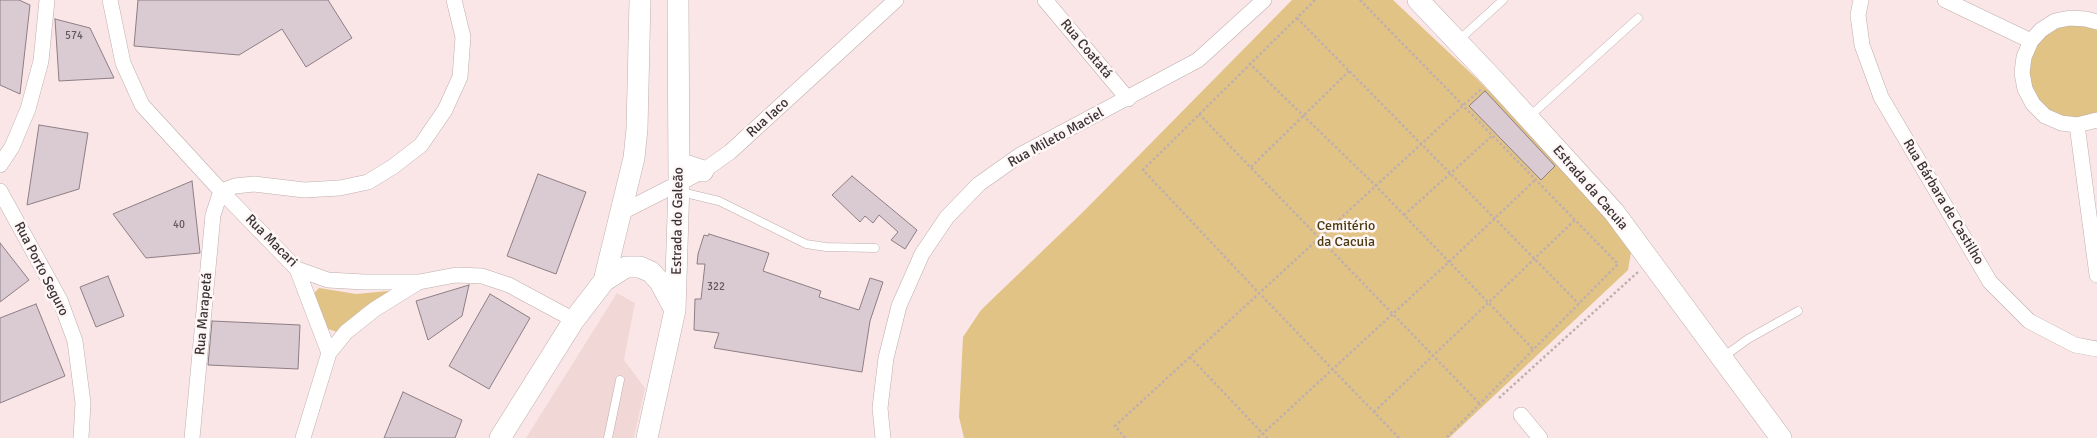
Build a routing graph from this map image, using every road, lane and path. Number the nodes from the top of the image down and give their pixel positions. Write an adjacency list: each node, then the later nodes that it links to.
1 (48, 0): 33 (street)
2 (110, 0): 41 (street, Rua Macari)
3 (454, 0): 41 (street)
4 (640, 0): 42 (main road)
5 (678, 0): 32 (main road, Estrada do Galeão)
6 (896, 0): 35 (street, Rua Iaco)
7 (1045, 0): 23 (street, Rua Coatatá)
8 (1264, 0): 23 (street, Rua Mileto Maciel)
9 (1315, 0): 15 (path)
10 (1360, 0): 24 (path)
11 (1418, 0): 18 (main road, Estrada da Cacuia)
12 (1503, 0): 18 (lane)
13 (1861, 0): 62 (street, Rua Bárbara de Castilho)
14 (1945, 0): 19 (street)
15 (1297, 18): 20 (path); 21 (path)
16 (1638, 18): 27 (lane)
17 (2097, 22): 19 (street)
18 (1458, 41): 22 (main road, Estrada da Cacuia)
19 (2031, 41): 29 (street)
20 (1250, 63): 25 (path); 26 (path)
21 (1349, 71): 26 (path); 31 (path)
22 (1492, 78): 24 (path); 27 (main road, Estrada da Cacuia)
23 (1128, 99): 81 (street, Rua Mileto Maciel)
24 (1463, 105): 30 (path); 31 (path)
25 (1199, 114): 34 (path); 55 (path)
26 (1303, 115): 34 (path); 38 (path)
27 (1528, 118): 50 (main road, Estrada da Cacuia)
28 (2097, 120): 29 (street)
29 (2077, 125): 52 (street)
30 (1492, 136): 36 (path); 37 (path)
31 (1421, 145): 36 (path); 38 (path)
32 (679, 160): 35 (main road); 39 (main road, Estrada do Galeão)
33 (0, 165)
34 (1251, 167): 46 (path)
35 (703, 171): 39 (street, Rua Iaco)
36 (1450, 174): 43 (path); 44 (path)
37 (1535, 179): 44 (path); 45 (path)
38 (1376, 186): 43 (path); 46 (path)
39 (679, 187): 42 (street, Rua Iaco); 47 (lane); 58 (main road, Estrada do Galeão)
40 (0, 191): 75 (street, Rua Porto Seguro)
41 (221, 191): 51 (street, Rua Macari); 76 (street, Rua Marapetá)
42 (622, 212): 53 (main road)
43 (1404, 215): 49 (path)
44 (1494, 218): 48 (path); 49 (path)
45 (1575, 220): 48 (path); 57 (path)
46 (1320, 237): 55 (path); 60 (path)
47 (876, 248)
48 (1534, 259): 56 (path); 57 (path)
49 (1449, 262): 56 (path); 60 (path)
50 (1650, 262): 67 (main road, Estrada da Cacuia); 70 (path)
51 (297, 269): 54 (street, Rua Macari); 64 (street)
52 (2097, 275)
53 (604, 281): 58 (main road); 61 (main road)
54 (418, 282): 61 (street, Rua Macari); 64 (street)
55 (1259, 293): 66 (path); 68 (path)
56 (1488, 303): 63 (path); 65 (path)
57 (1579, 304): 63 (path)
58 (676, 310): 80 (main road, Estrada do Galeão)
59 (1798, 311): 67 (lane)
60 (1392, 313): 65 (path); 68 (path)
61 (574, 320): 78 (main road)
62 (2097, 349)
63 (1534, 350): 71 (path)
64 (328, 353): 77 (street)
65 (1434, 356): 71 (path); 72 (path)
66 (1190, 357): 74 (path); 82 (path)
67 (1721, 358): 88 (main road, Estrada da Cacuia)
68 (1333, 370): 72 (path); 74 (path)
69 (620, 380): 79 (lane)
70 (1499, 398)
71 (1480, 404): 86 (path)
72 (1374, 412): 85 (path)
73 (1521, 415): 87 (street)
74 (1263, 434): 83 (path); 84 (path)
75 (81, 438)
76 (192, 438)
77 (303, 438)
78 (500, 438)
79 (608, 438)
80 (647, 438)
81 (882, 438)
82 (1125, 438)
83 (1258, 438)
84 (1267, 438)
85 (1400, 438)
86 (1446, 438)
87 (1540, 438)
88 (1781, 438)

